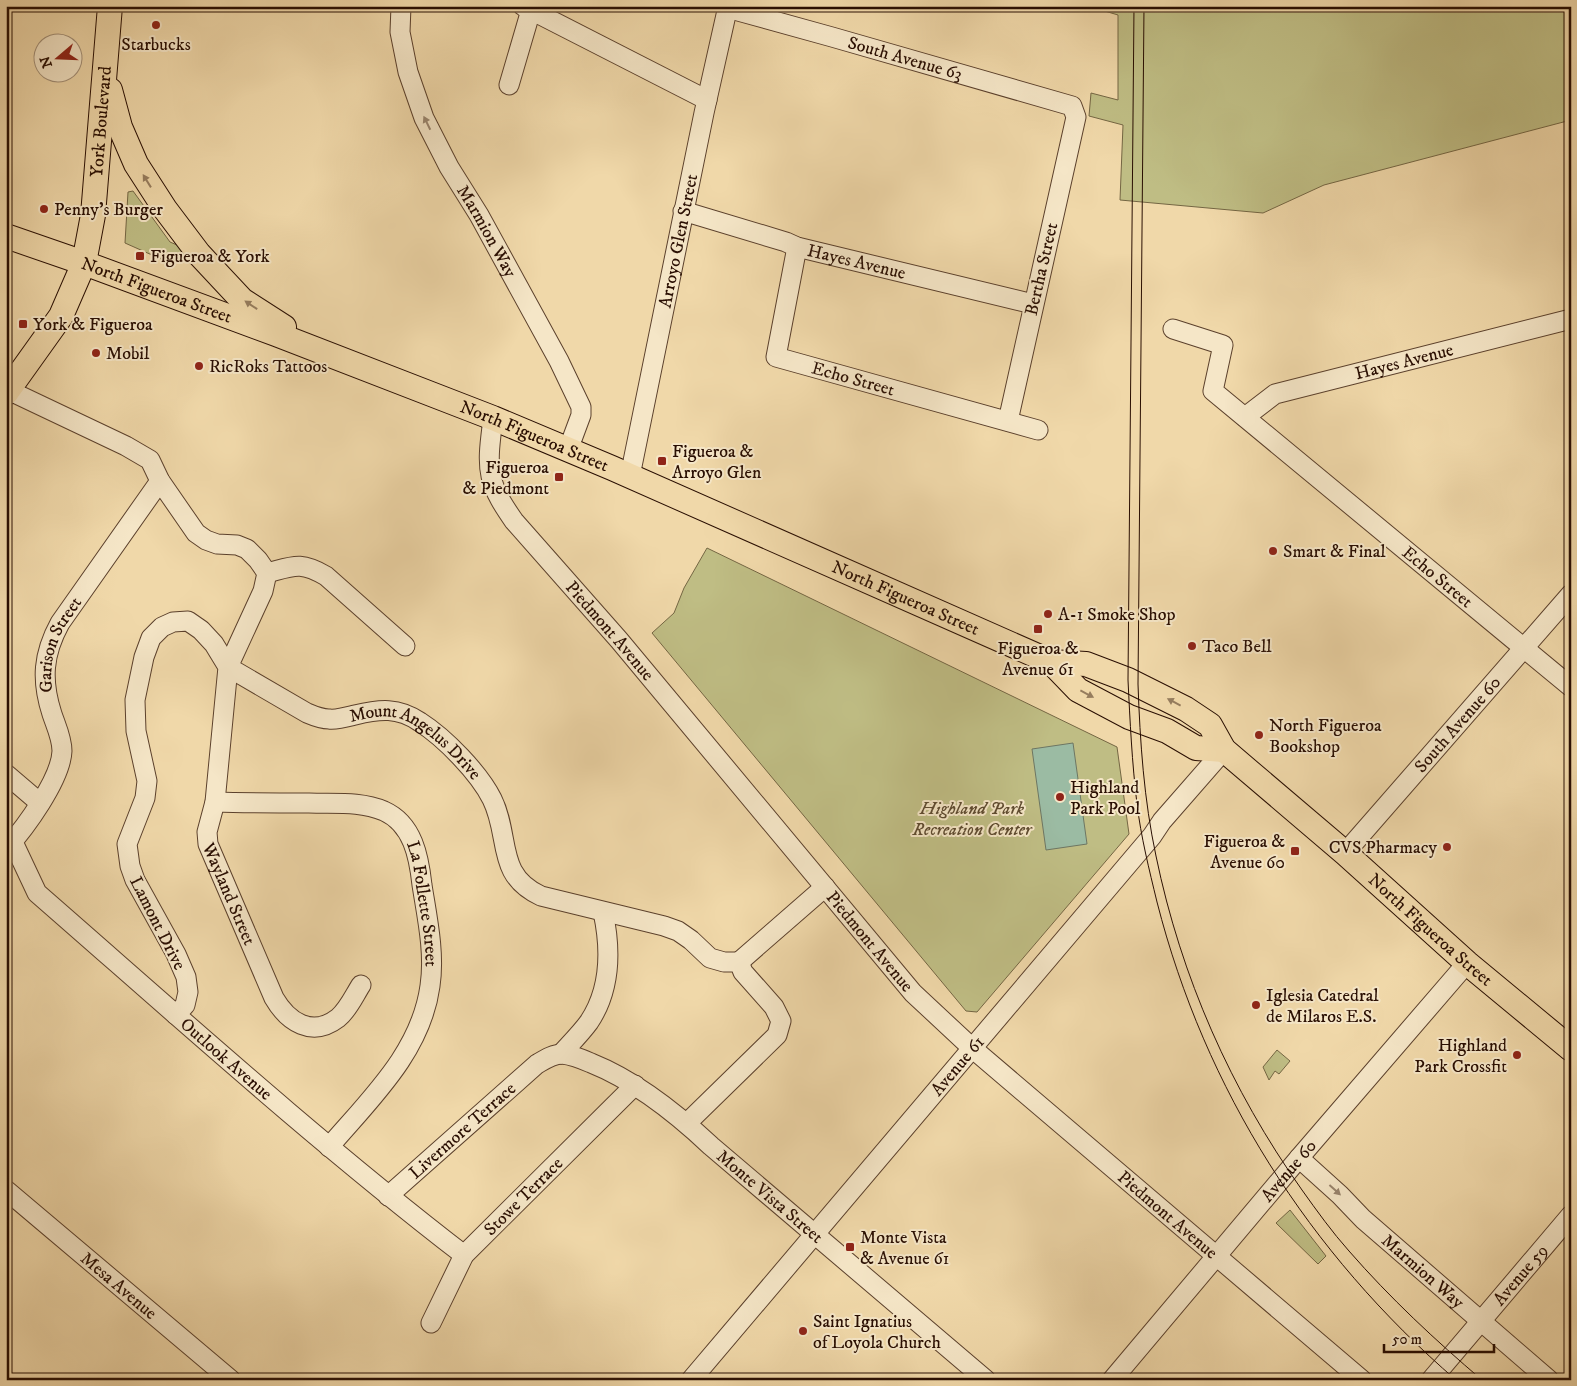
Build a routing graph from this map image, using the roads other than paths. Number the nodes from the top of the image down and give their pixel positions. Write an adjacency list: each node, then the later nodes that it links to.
1 (110, 6): 5 (main road, York Boulevard)
2 (400, 6): 22 (street, Marmion Way, one-way to 2)
3 (727, 7): 7 (street, Arroyo Glen Street); 8 (street, South Avenue 63)
4 (527, 8): 6 (street); 7 (street)
5 (106, 74): 12 (main road, York Boulevard); 16 (main road, one-way to 5)
6 (509, 85)
7 (707, 100): 9 (street, Arroyo Glen Street)
8 (1076, 117): 13 (street, Bertha Street)
9 (683, 212): 11 (street, Hayes Avenue); 23 (street, Arroyo Glen Street)
10 (6, 236): 12 (main road, North Figueroa Street)
11 (797, 247): 13 (street, Hayes Avenue); 20 (street, Echo Street)
12 (84, 263): 16 (main road, North Figueroa Street); 17 (main road, York Boulevard)
13 (1033, 304): 20 (street, Bertha Street)
14 (1571, 319): 18 (street, Hayes Avenue)
15 (1173, 329): 18 (street, Echo Street)
16 (320, 352): 19 (main road, North Figueroa Street)
17 (7, 391): 24 (street)
18 (1245, 417): 28 (street, Echo Street)
19 (493, 418): 22 (main road, North Figueroa Street); 38 (street, Piedmont Avenue)
20 (1008, 421): 21 (street, Echo Street)
21 (1038, 430)
22 (568, 450): 23 (main road, North Figueroa Street)
23 (630, 476): 29 (main road, North Figueroa Street)
24 (160, 481): 25 (street); 35 (street, Garison Street)
25 (267, 573): 27 (street); 30 (street)
26 (1571, 594): 28 (street, South Avenue 60)
27 (406, 646)
28 (1523, 648): 31 (street, Echo Street); 37 (street, South Avenue 60)
29 (1051, 662): 32 (main road, North Figueroa Street, one-way to 32); 32 (main road, North Figueroa Street, one-way to 29)
30 (228, 667): 34 (street, Wayland Street); 39 (street, Mount Angelus Drive); 43 (street, Lamont Drive)
31 (1571, 687)
32 (1224, 750): 37 (main road, North Figueroa Street); 44 (street, Avenue 61)
33 (6, 774): 35 (street)
34 (214, 802): 42 (street, Wayland Street); 49 (street, La Follette Street)
35 (40, 803): 36 (street, Garison Street)
36 (10, 845): 43 (street, Outlook Avenue)
37 (1345, 853): 41 (main road, North Figueroa Street)
38 (825, 887): 40 (street); 44 (street, Piedmont Avenue)
39 (603, 912): 40 (street, Mount Angelus Drive); 46 (street)
40 (739, 962): 48 (street)
41 (1467, 962): 45 (main road, North Figueroa Street); 50 (street, Avenue 60)
42 (361, 986)
43 (176, 1015): 49 (street, Outlook Avenue)
44 (972, 1048): 54 (street, Avenue 61); 56 (street, Piedmont Avenue)
45 (1571, 1049)
46 (560, 1054): 47 (street, Monte Vista Street); 52 (street, Livermore Terrace)
47 (635, 1085): 48 (street, Monte Vista Street); 55 (street, Stowe Terrace)
48 (687, 1123): 54 (street, Monte Vista Street)
49 (329, 1147): 52 (street, Outlook Avenue)
50 (1299, 1158): 56 (street, Avenue 60); 57 (street, Marmion Way, one-way to 57)
51 (6, 1190): 59 (street, Mesa Avenue)
52 (388, 1196): 55 (street, Outlook Avenue)
53 (1571, 1215): 57 (street, Avenue 59)
54 (814, 1233): 60 (street, Avenue 61); 61 (street, Monte Vista Street)
55 (464, 1255): 58 (street, Stowe Terrace)
56 (1217, 1256): 62 (street, Avenue 60); 63 (street, Piedmont Avenue)
57 (1482, 1321): 64 (street, Avenue 59); 65 (street, Marmion Way)
58 (431, 1323)
59 (231, 1380)
60 (691, 1380)
61 (986, 1380)
62 (1112, 1380)
63 (1362, 1380)
64 (1431, 1380)
65 (1549, 1380)

